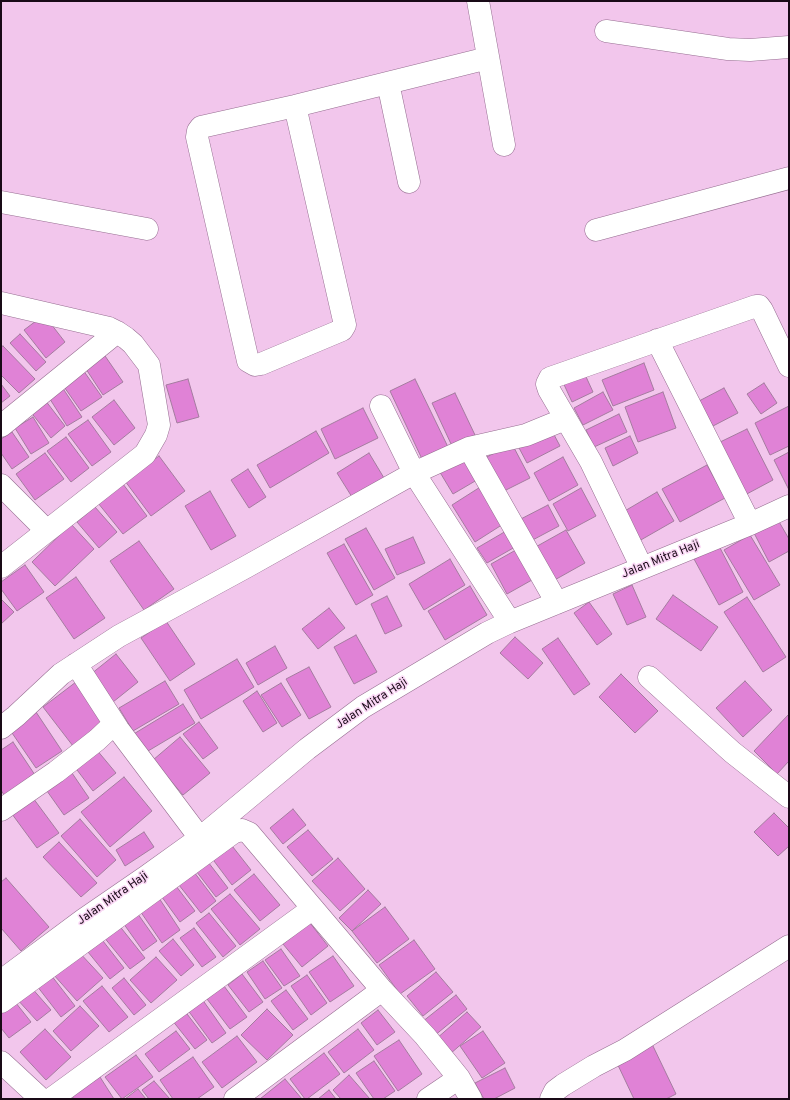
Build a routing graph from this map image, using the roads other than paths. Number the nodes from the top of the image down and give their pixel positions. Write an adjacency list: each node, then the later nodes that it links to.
1 (478, 1): 4 (street)
2 (606, 31): 3 (street)
3 (789, 46)
4 (488, 58): 5 (street); 7 (street)
5 (388, 83): 6 (street); 9 (street)
6 (295, 106): 6 (street)
7 (504, 145)
8 (789, 178): 12 (street)
9 (409, 182)
10 (1, 202): 11 (street)
11 (146, 229)
12 (596, 230)
13 (1, 303): 14 (street)
14 (117, 332): 19 (street); 25 (street)
15 (657, 340): 16 (street); 18 (street); 24 (street)
16 (789, 366)
17 (381, 406): 21 (street)
18 (565, 419): 20 (street); 27 (street)
19 (1, 426)
20 (469, 448): 21 (street); 28 (street)
21 (414, 473): 29 (street); 30 (street)
22 (1, 485): 25 (street)
23 (789, 506): 24 (street, Jalan Mitra Haji)
24 (750, 524): 27 (street, Jalan Mitra Haji)
25 (47, 531): 26 (street)
26 (1, 567)
27 (642, 568): 28 (street, Jalan Mitra Haji)
28 (557, 603): 29 (street, Jalan Mitra Haji)
29 (510, 622): 36 (street, Jalan Mitra Haji)
30 (76, 664): 32 (street); 33 (street)
31 (649, 677): 34 (street)
32 (114, 724): 35 (street); 36 (street)
33 (1, 728)
34 (789, 797)
35 (1, 810)
36 (200, 838): 39 (street, Jalan Mitra Haji)
37 (312, 909): 40 (street); 41 (street); 45 (street)
38 (789, 946): 49 (street)
39 (1, 981)
40 (382, 990): 43 (street); 46 (street)
41 (1, 1002)
42 (1, 1062): 44 (street)
43 (459, 1078): 47 (street); 48 (street)
44 (41, 1099)
45 (51, 1099)
46 (235, 1099)
47 (428, 1099)
48 (471, 1099)
49 (551, 1099)

